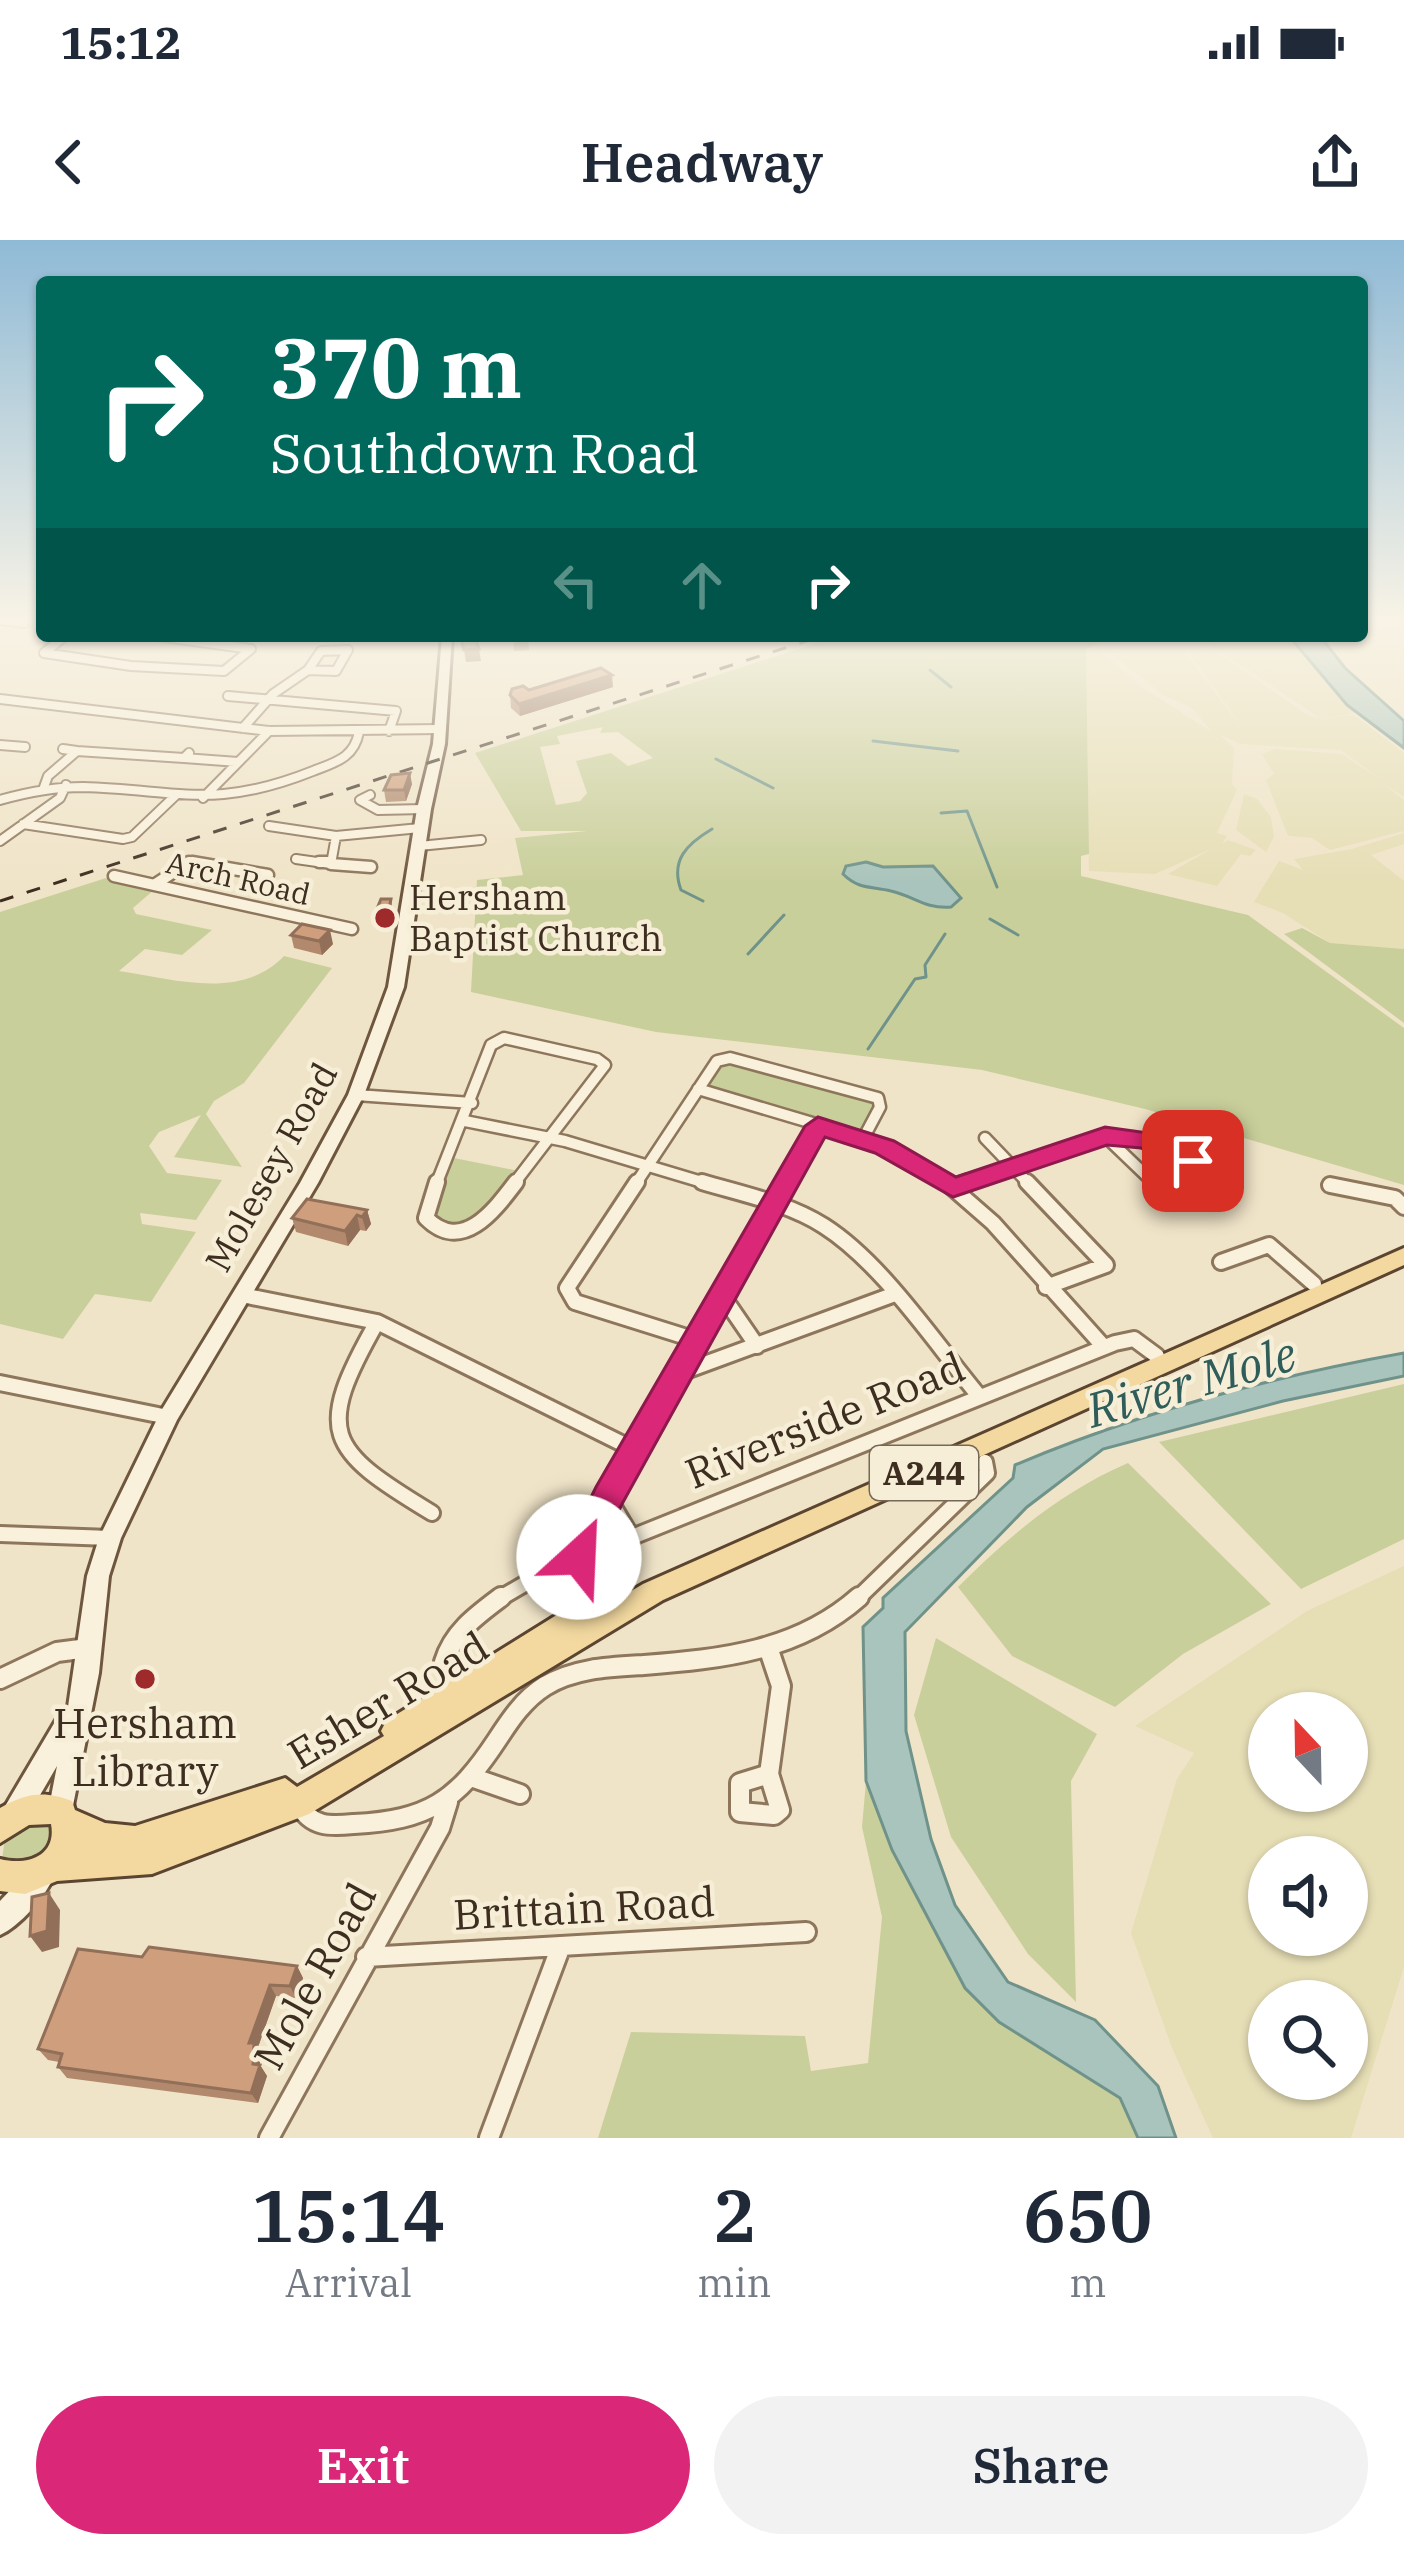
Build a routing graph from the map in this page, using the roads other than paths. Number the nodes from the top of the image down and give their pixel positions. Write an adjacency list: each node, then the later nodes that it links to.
1 (63, 707): 5 (street)
2 (261, 707): 5 (street)
3 (356, 707): 8 (street)
4 (442, 707): 6 (street, Molesey Road)
5 (243, 728): 7 (street)
6 (440, 729): 8 (street); 23 (street, Molesey Road)
7 (269, 731): 9 (street); 14 (street)
8 (389, 731): 9 (street)
9 (359, 732): 18 (street)
10 (25, 746): 11 (street)
11 (2, 749)
12 (63, 749): 13 (street)
13 (77, 751): 14 (street); 17 (street)
14 (238, 762): 21 (street)
15 (66, 784): 17 (street); 19 (street); 24 (street)
16 (240, 786): 18 (street)
17 (44, 787): 22 (street)
18 (255, 789): 21 (street)
19 (176, 795): 21 (street); 24 (street)
20 (370, 795): 23 (street)
21 (203, 798)
22 (0, 800)
23 (424, 808): 27 (street, Molesey Road)
24 (23, 824): 29 (street)
25 (270, 826): 26 (street)
26 (336, 836): 27 (street); 31 (street)
27 (419, 837): 28 (street); 38 (street, Molesey Road)
28 (482, 839)
29 (0, 841)
30 (296, 859): 31 (street)
31 (331, 864): 32 (street)
32 (371, 867)
33 (268, 875): 35 (street)
34 (114, 876): 35 (street, Arch Road)
35 (154, 885): 36 (street, Arch Road)
36 (352, 929)
37 (698, 1089): 41 (street); 45 (street); 46 (street)
38 (356, 1095): 39 (street); 59 (street, Molesey Road)
39 (472, 1103): 40 (street); 44 (street)
40 (465, 1121): 44 (street); 44 (street)
41 (818, 1126): 45 (street); 50 (street)
42 (1105, 1136): 42 (street); 47 (street)
43 (985, 1138): 47 (street)
44 (549, 1139): 46 (street)
45 (862, 1139): 49 (street)
46 (645, 1164): 50 (street); 61 (street)
47 (1012, 1167): 49 (street); 56 (street)
48 (1330, 1185): 51 (street)
49 (953, 1187): 56 (street)
50 (776, 1204): 57 (street); 58 (street)
51 (1404, 1207)
52 (1404, 1244): 55 (main road, Esher Road / A244)
53 (1404, 1256): 86 (main road, Esher Road / A244)
54 (1221, 1262): 55 (street)
55 (1315, 1284): 64 (main road, Esher Road / A244)
56 (1046, 1287): 63 (street)
57 (722, 1294): 61 (street); 62 (street)
58 (895, 1294): 62 (street); 67 (street)
59 (242, 1295): 60 (street); 68 (street, Molesey Road)
60 (377, 1322): 69 (street); 72 (street)
61 (696, 1340): 65 (street)
62 (757, 1346): 65 (street)
63 (1104, 1347): 64 (street); 67 (street, Riverside Road)
64 (1156, 1356): 80 (main road, Esher Road / A244)
65 (680, 1372): 69 (street)
66 (0, 1383): 68 (street)
67 (979, 1396): 74 (street, Riverside Road)
68 (168, 1418): 75 (street, Molesey Road)
69 (635, 1450): 71 (street)
70 (985, 1462): 77 (street)
71 (608, 1497): 74 (street); 76 (street)
72 (432, 1513)
73 (0, 1534): 75 (street)
74 (632, 1537): 76 (street, Riverside Road)
75 (110, 1538): 78 (street, Molesey Road)
76 (579, 1557): 80 (street, Riverside Road)
77 (768, 1647): 82 (street); 83 (street)
78 (90, 1648): 79 (street); 81 (street, Molesey Road)
79 (0, 1679)
80 (459, 1689): 87 (main road, Esher Road / A244)
81 (78, 1706): 87 (street, Molesey Road); 89 (street, Molesey Road)
82 (769, 1774)
83 (471, 1778): 84 (street); 85 (street)
84 (520, 1794)
85 (448, 1802): 88 (street); 90 (street, Mole Road)
86 (298, 1803): 88 (street); 91 (main road, Esher Road / A244)
87 (65, 1817): 89 (main road); 91 (main road)
88 (412, 1818): 90 (street)
89 (5, 1822)
90 (427, 1852): 96 (street, Mole Road)
91 (49, 1870): 92 (main road, Esher Road); 93 (street)
92 (0, 1875)
93 (0, 1921)
94 (806, 1932): 95 (street, Brittain Road)
95 (561, 1946): 96 (street, Brittain Road); 98 (street)
96 (366, 1957): 97 (street, Mole Road)
97 (269, 2138)
98 (489, 2138)

